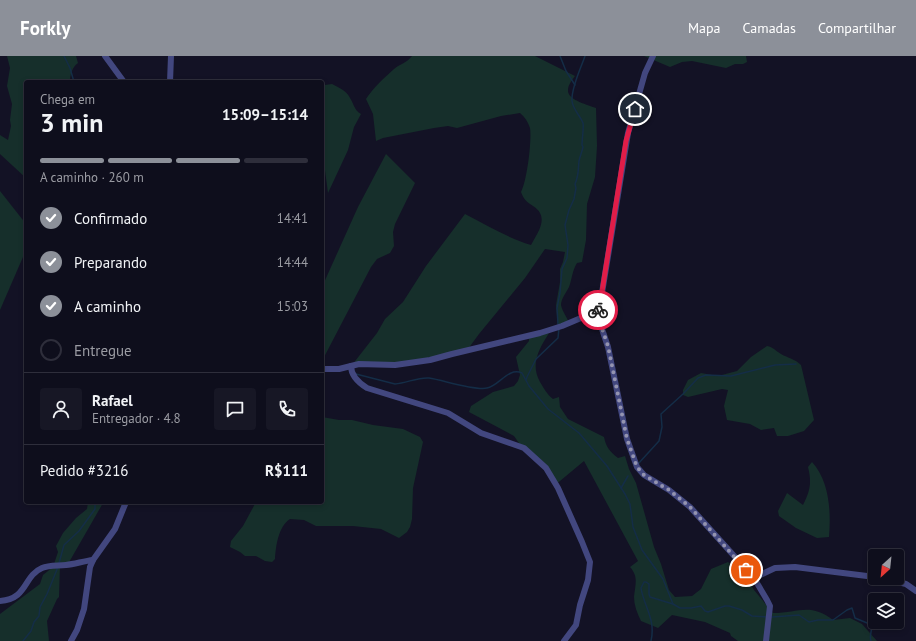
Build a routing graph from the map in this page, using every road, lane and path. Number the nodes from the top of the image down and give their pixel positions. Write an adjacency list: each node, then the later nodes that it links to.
1 (105, 56): 5 (street)
2 (171, 56): 6 (street)
3 (643, 56): 4 (street)
4 (651, 58): 7 (street)
5 (123, 80)
6 (170, 80)
7 (597, 314): 8 (street); 13 (street)
8 (351, 366): 9 (street); 18 (street)
9 (324, 369)
10 (125, 504): 11 (street)
11 (93, 560): 16 (street); 17 (street)
12 (868, 576): 13 (street)
13 (754, 578): 19 (street)
14 (904, 584): 15 (street)
15 (916, 591)
16 (0, 601)
17 (71, 641)
18 (564, 641)
19 (766, 641)

